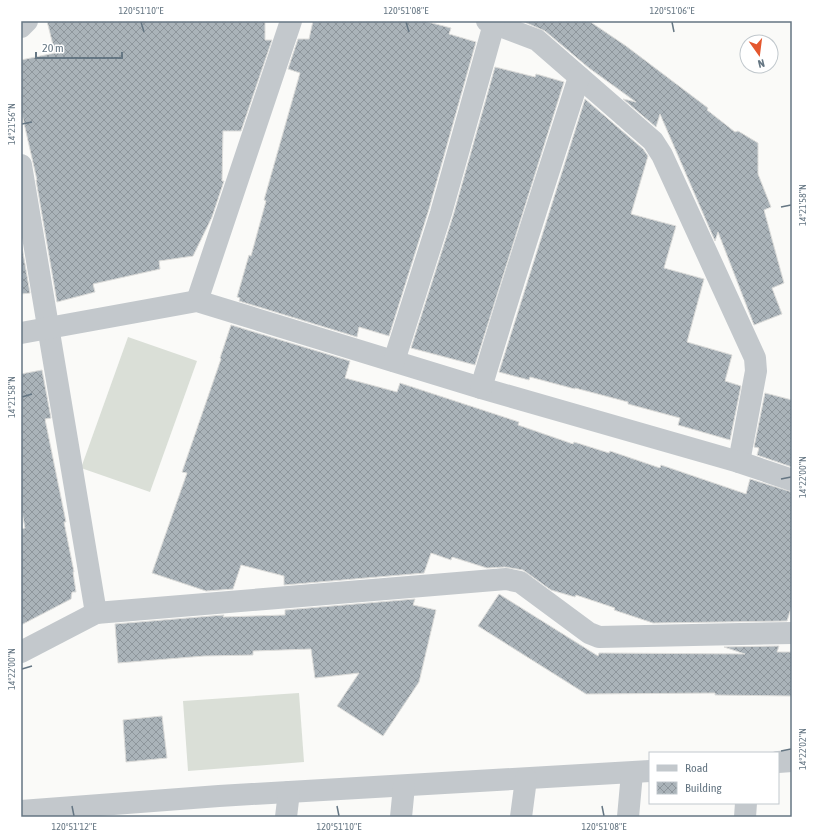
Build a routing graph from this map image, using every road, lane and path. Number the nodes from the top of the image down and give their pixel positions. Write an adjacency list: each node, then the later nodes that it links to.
1 (27, 21): 4 (street)
2 (291, 21): 7 (street)
3 (490, 22): 5 (street); 10 (street)
4 (21, 27)
5 (579, 77): 11 (street); 12 (street)
6 (21, 165): 8 (street)
7 (197, 300): 8 (street); 10 (street)
8 (48, 328): 9 (street); 14 (street)
9 (21, 333)
10 (394, 361): 11 (street)
11 (482, 388): 12 (street)
12 (739, 462): 13 (street)
13 (792, 480)
14 (96, 613): 15 (street); 16 (street)
15 (792, 633)
16 (21, 652)
17 (792, 761): 18 (street)
18 (779, 762)
19 (641, 772): 20 (street); 30 (street)
20 (526, 779): 21 (street); 29 (street)
21 (404, 786): 22 (street); 28 (street)
22 (289, 792): 24 (street); 27 (street)
23 (746, 804): 31 (street)
24 (170, 808): 26 (street)
25 (21, 811): 26 (street)
26 (57, 813)
27 (286, 817)
28 (401, 817)
29 (521, 817)
30 (628, 817)
31 (745, 817)

